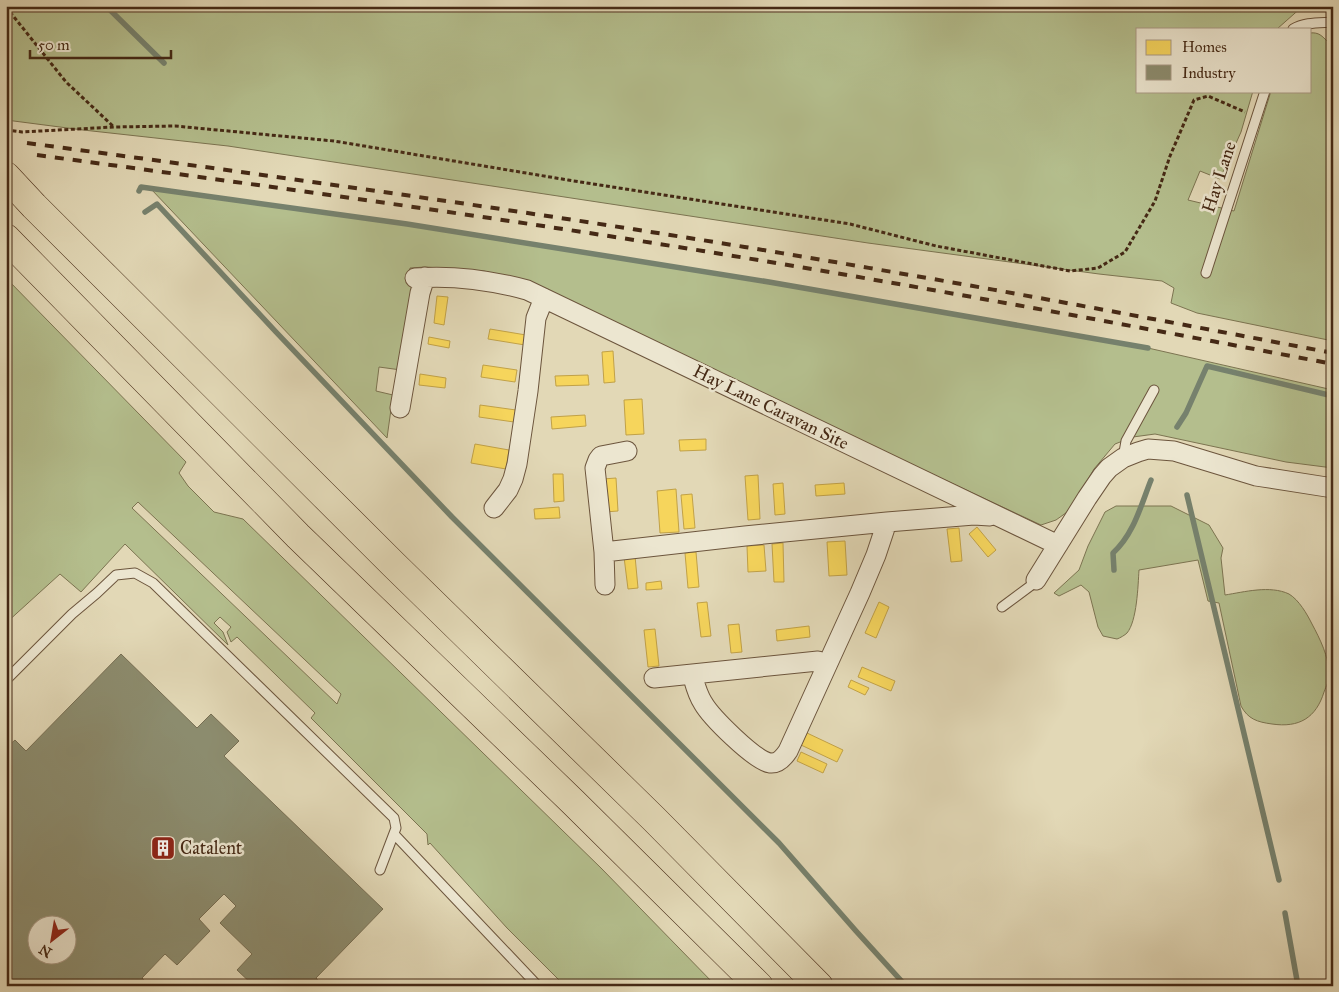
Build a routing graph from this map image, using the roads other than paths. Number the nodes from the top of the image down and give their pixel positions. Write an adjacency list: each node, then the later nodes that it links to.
1 (1333, 22): 2 (lane)
2 (1295, 28)
3 (1265, 92): 6 (lane, Hay Lane)
4 (6, 176): 29 (highway)
5 (6, 238): 28 (highway)
6 (1206, 273)
7 (544, 298): 9 (street, Hay Lane Caravan Site); 13 (street); 14 (street, Hay Lane Caravan Site)
8 (1154, 390): 11 (lane)
9 (400, 408)
10 (627, 451): 17 (street)
11 (1123, 458): 12 (street); 16 (street)
12 (1333, 488)
13 (494, 508)
14 (999, 517): 15 (street, Hay Lane Caravan Site); 16 (street, Hay Lane Caravan Site)
15 (886, 522): 17 (street, Hay Lane Caravan Site); 21 (street)
16 (1058, 545): 18 (street)
17 (604, 552): 19 (street)
18 (1036, 580): 20 (lane)
19 (605, 585)
20 (1002, 607)
21 (827, 664): 22 (street); 22 (street)
22 (692, 674): 23 (street)
23 (654, 678)
24 (6, 680): 25 (lane)
25 (394, 834): 26 (lane); 27 (lane)
26 (380, 870)
27 (538, 986)
28 (760, 986)
29 (819, 986)

